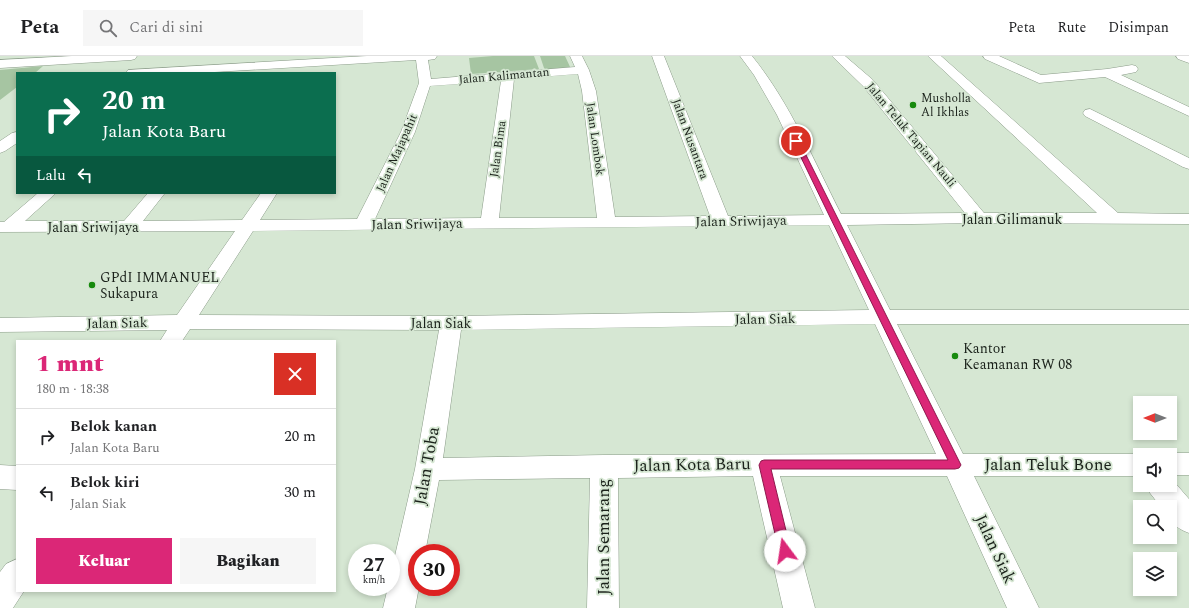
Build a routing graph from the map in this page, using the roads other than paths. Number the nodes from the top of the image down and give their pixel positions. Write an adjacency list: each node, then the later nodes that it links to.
1 (130, 56): 9 (street)
2 (425, 56): 13 (street); 21 (street, Jalan Majapahit)
3 (576, 56): 16 (street, Jalan Lombok)
4 (658, 56): 36 (street, Jalan Nusantara)
5 (838, 56): 32 (street, Jalan Teluk Tapian Nauli)
6 (934, 56): 33 (street)
7 (989, 56): 19 (street)
8 (1182, 56): 11 (street)
9 (100, 57): 12 (street); 17 (street)
10 (748, 57): 35 (street)
11 (1189, 59)
12 (0, 64)
13 (338, 64): 14 (street)
14 (253, 65): 18 (street)
15 (1132, 69): 19 (street)
16 (583, 70): 20 (street, Jalan Kalimantan); 38 (street, Jalan Lombok)
17 (84, 72)
18 (166, 72)
19 (1107, 73): 22 (street)
20 (508, 75): 21 (street, Jalan Kalimantan); 37 (street, Jalan Bima)
21 (425, 83): 39 (street, Jalan Majapahit)
22 (1175, 105): 23 (street); 25 (street)
23 (1189, 112)
24 (1090, 114): 28 (street)
25 (1189, 124)
26 (16, 137): 27 (street)
27 (0, 148)
28 (1189, 164)
29 (47, 194): 41 (street)
30 (156, 194): 42 (street)
31 (268, 194): 40 (street)
32 (979, 218): 33 (street, Jalan Gilimanuk); 35 (street, Jalan Gilimanuk)
33 (1114, 219): 34 (street, Jalan Gilimanuk)
34 (1189, 219)
35 (834, 220): 36 (street, Jalan Sriwijaya); 43 (street)
36 (721, 222): 38 (street, Jalan Sriwijaya)
37 (488, 223): 38 (street, Jalan Sriwijaya); 39 (street, Jalan Sriwijaya)
38 (607, 223)
39 (364, 224): 40 (street, Jalan Sriwijaya)
40 (248, 226): 42 (street, Jalan Sriwijaya); 45 (street)
41 (4, 227): 42 (street, Jalan Sriwijaya)
42 (128, 227)
43 (882, 317): 44 (street, Jalan Siak); 46 (street, Jalan Siak); 52 (street, Jalan Siak)
44 (1189, 317)
45 (182, 322): 46 (street, Jalan Siak); 47 (street, Jalan Siak); 48 (street)
46 (451, 323): 55 (street, Jalan Toba)
47 (0, 325)
48 (172, 340)
49 (1177, 464): 50 (street)
50 (1189, 464)
51 (764, 465): 52 (street, Jalan Kota Baru); 54 (street, Jalan Kota Baru); 64 (street)
52 (955, 465): 53 (street, Jalan Teluk Bone); 65 (street, Jalan Siak)
53 (1133, 465)
54 (604, 466): 55 (street, Jalan Kota Baru); 63 (street, Jalan Semarang)
55 (428, 469): 62 (street, Jalan Toba)
56 (0, 478): 57 (street)
57 (16, 478)
58 (1166, 492): 59 (street)
59 (1189, 520)
60 (16, 575): 61 (street)
61 (0, 599)
62 (399, 608)
63 (603, 608)
64 (799, 608)
65 (1023, 608)

